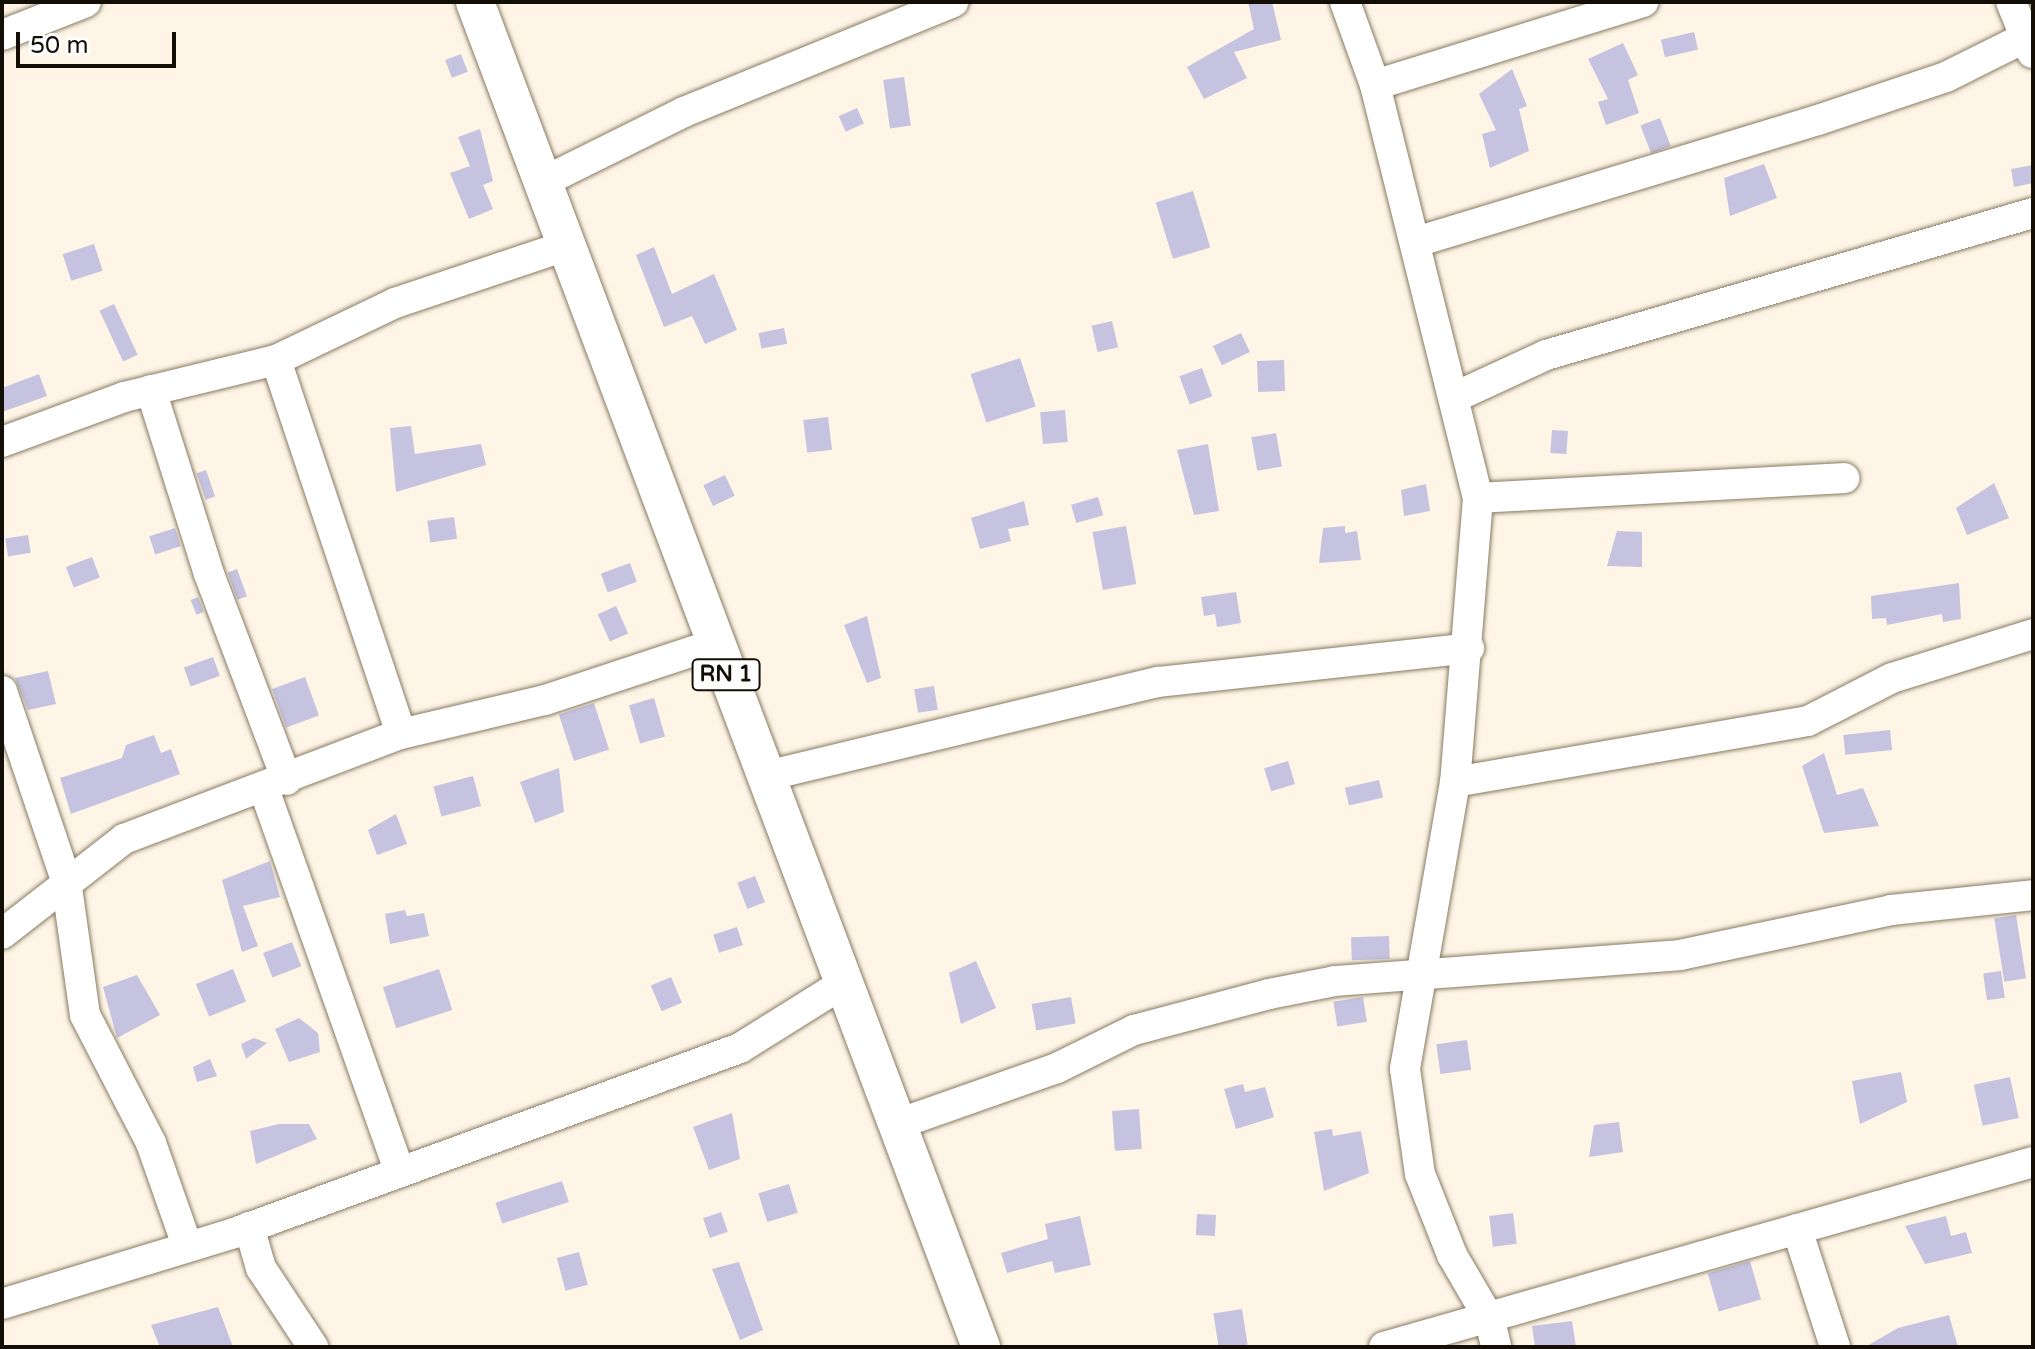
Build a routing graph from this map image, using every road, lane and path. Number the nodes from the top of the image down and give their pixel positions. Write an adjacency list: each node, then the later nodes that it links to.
1 (86, 2): 7 (street)
2 (475, 2): 10 (main road, RN 1)
3 (953, 2): 10 (street)
4 (1345, 2): 9 (street)
5 (1643, 2): 9 (street)
6 (2011, 2): 8 (street)
7 (2, 35)
8 (2028, 46): 12 (street)
9 (1375, 85): 12 (street)
10 (543, 182): 13 (main road, RN 1)
11 (2033, 213): 16 (street)
12 (1416, 242): 16 (street)
13 (568, 245): 14 (street); 21 (main road, RN 1)
14 (276, 360): 15 (street); 24 (street)
15 (151, 390): 17 (street); 27 (street)
16 (1455, 397): 19 (street)
17 (2, 442)
18 (1844, 478): 19 (street)
19 (1478, 498): 22 (street)
20 (2033, 634): 26 (street)
21 (714, 644): 24 (street); 25 (main road, RN 1)
22 (1469, 648): 25 (street); 26 (street)
23 (2, 691): 28 (street)
24 (401, 734): 27 (street)
25 (766, 776): 32 (main road, RN 1)
26 (1455, 782): 31 (street)
27 (275, 785): 28 (street); 35 (street)
28 (66, 880): 30 (street); 38 (street)
29 (2033, 895): 31 (street)
30 (2, 934)
31 (1418, 980): 33 (street); 40 (street)
32 (844, 983): 33 (main road, RN 1); 35 (street)
33 (898, 1124): 42 (main road, RN 1)
34 (2033, 1162): 37 (street)
35 (400, 1172): 36 (street)
36 (249, 1227): 38 (street); 41 (street)
37 (1797, 1229): 40 (street); 44 (street)
38 (187, 1245): 39 (street)
39 (2, 1304)
40 (1493, 1333): 43 (street)
41 (313, 1347)
42 (981, 1347)
43 (1384, 1347)
44 (1835, 1347)

